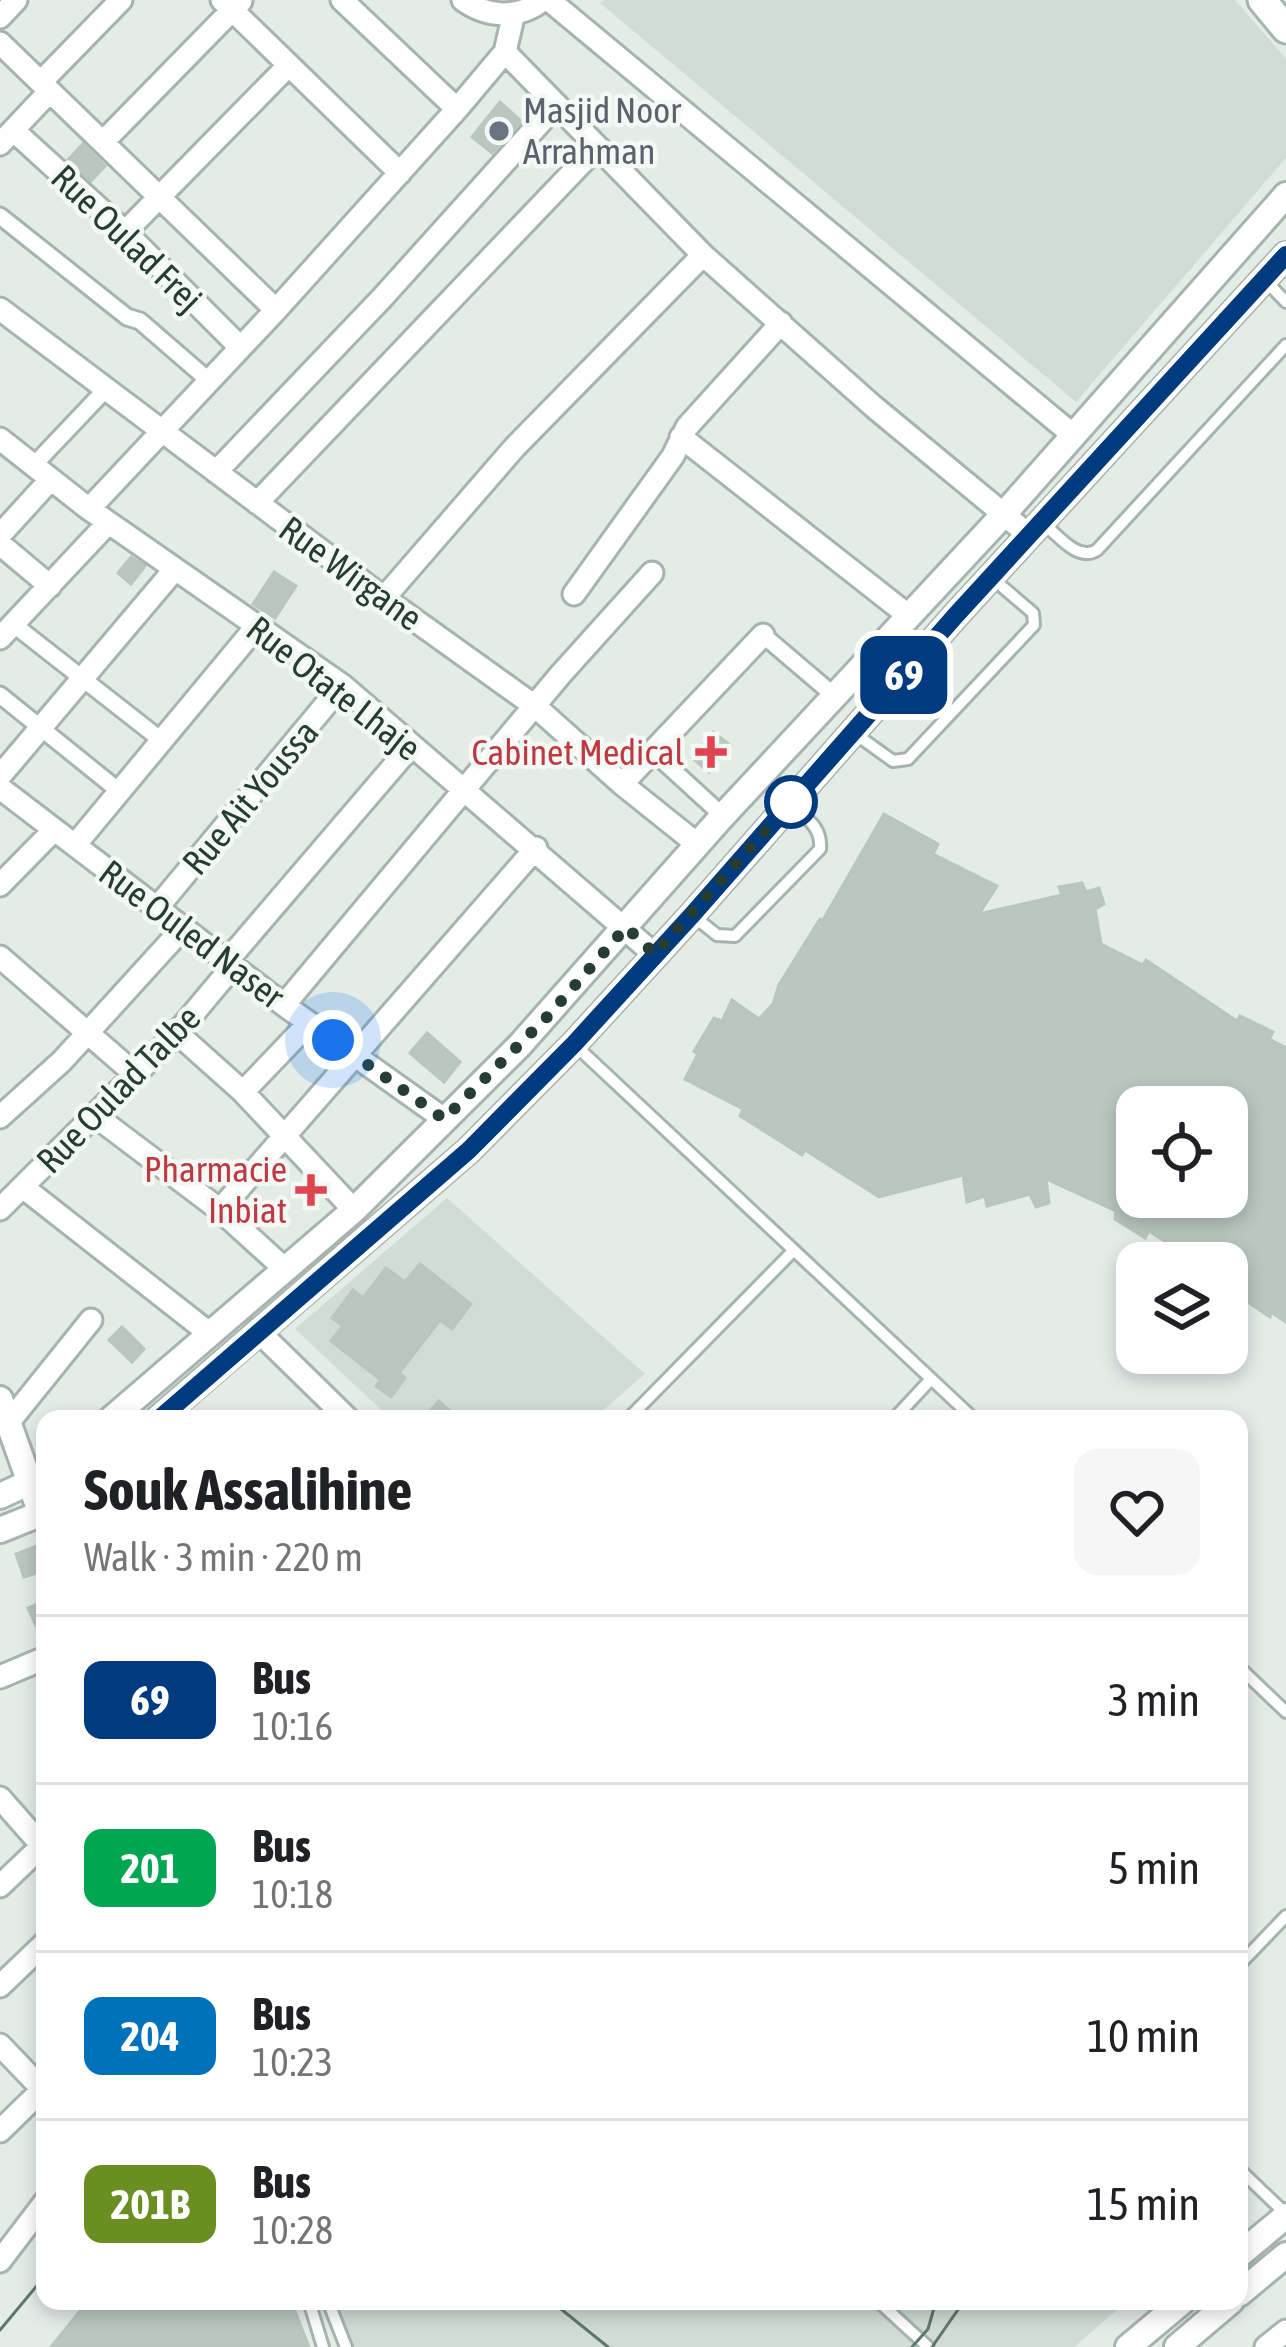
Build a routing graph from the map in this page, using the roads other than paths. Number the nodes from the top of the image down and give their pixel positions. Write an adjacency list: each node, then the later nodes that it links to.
1 (16, 0): 9 (street)
2 (121, 0): 14 (street)
3 (342, 0): 16 (street)
4 (463, 0): 8 (street)
5 (546, 0): 8 (street); 37 (street)
6 (1262, 0): 10 (main road)
7 (232, 3): 13 (street); 18 (street)
8 (514, 14): 12 (street)
9 (0, 16)
10 (1286, 29)
11 (0, 43): 14 (street)
12 (505, 52): 15 (street); 16 (street)
13 (289, 65): 20 (street); 21 (street)
14 (45, 87): 17 (street); 18 (street)
15 (556, 105): 19 (street); 40 (street)
16 (457, 109): 20 (street)
17 (7, 137): 24 (street, Rue Oulad Frej)
18 (103, 142): 21 (street)
19 (595, 148): 25 (street); 42 (street)
20 (400, 173): 30 (street)
21 (158, 195): 24 (street); 30 (street)
22 (1286, 195): 37 (street)
23 (0, 216): 34 (street)
24 (125, 232): 33 (street, Rue Oulad Frej)
25 (703, 255): 31 (street); 54 (street)
26 (1286, 255): 27 (street)
27 (1264, 280): 28 (lane); 46 (street)
28 (1286, 302)
29 (0, 309): 35 (street, Rue Wirgane)
30 (276, 310): 33 (street)
31 (782, 323): 38 (street); 44 (street)
32 (1286, 345): 46 (lane)
33 (240, 347): 34 (street)
34 (207, 379): 36 (street)
35 (106, 389): 36 (street, Rue Wirgane); 41 (street)
36 (162, 428): 40 (street, Rue Wirgane); 43 (street)
37 (1073, 435): 44 (street)
38 (681, 437): 53 (street); 55 (street)
39 (0, 439): 41 (street, Rue Otate Lhaje)
40 (216, 472): 42 (street, Rue Wirgane)
41 (42, 473): 43 (street, Rue Otate Lhaje); 47 (street)
42 (257, 503): 54 (street, Rue Wirgane)
43 (88, 509): 45 (street, Rue Otate Lhaje)
44 (1004, 514): 46 (street); 55 (street)
45 (109, 523): 49 (street, Rue Otate Lhaje); 52 (street)
46 (1036, 529): 51 (street)
47 (0, 535)
48 (0, 544): 52 (street)
49 (175, 569): 56 (street, Rue Otate Lhaje); 59 (street)
50 (652, 573): 63 (street)
51 (991, 578): 65 (street); 65 (lane)
52 (50, 586): 57 (street)
53 (574, 594)
54 (384, 598): 63 (street, Rue Wirgane)
55 (909, 616): 62 (street)
56 (256, 627): 60 (street, Rue Otate Lhaje); 66 (street)
57 (6, 631): 59 (street)
58 (763, 635): 62 (street); 68 (street)
59 (81, 677): 64 (street); 66 (street)
60 (342, 686): 67 (street, Rue Otate Lhaje); 82 (street, Rue Ait Youssa)
61 (0, 695): 64 (street)
62 (837, 698): 75 (street)
63 (536, 707): 70 (street, Rue Wirgane); 73 (street)
64 (40, 728): 69 (street); 72 (street)
65 (854, 733): 74 (street)
66 (161, 740): 72 (street)
67 (411, 746): 73 (street, Rue Otate Lhaje); 88 (street, Rue Oulad Talbe)
68 (652, 751): 70 (street); 75 (street)
69 (0, 776)
70 (622, 784): 77 (street, Rue Wirgane)
71 (0, 788): 76 (street, Rue Ouled Naser)
72 (119, 791): 78 (street)
73 (465, 792): 80 (street, Rue Otate Lhaje); 89 (street)
74 (790, 804): 79 (street); 83 (lane)
75 (722, 817): 77 (street); 79 (street)
76 (54, 830): 78 (street, Rue Ouled Naser); 81 (street)
77 (697, 844): 84 (street)
78 (75, 845): 82 (street, Rue Ouled Naser)
79 (752, 847): 83 (street)
80 (536, 848): 84 (street, Rue Otate Lhaje); 94 (street)
81 (0, 885)
82 (157, 908): 85 (street, Rue Ouled Naser)
83 (692, 915): 86 (street)
84 (626, 927): 86 (street, Rue Otate Lhaje); 99 (street)
85 (183, 928): 88 (street, Rue Ouled Naser); 91 (street, Rue Ait Youssa)
86 (655, 954): 93 (street)
87 (0, 957): 91 (street)
88 (230, 964): 89 (street, Rue Ouled Naser); 92 (street, Rue Oulad Talbe)
89 (284, 1005): 90 (street, Rue Ouled Naser)
90 (309, 1023): 94 (street, Rue Ouled Naser); 96 (street)
91 (90, 1031): 95 (street); 98 (street, Rue Ait Youssa)
92 (177, 1033): 95 (street, Rue Oulad Talbe); 96 (street)
93 (574, 1044): 105 (lane); 108 (street)
94 (358, 1057): 99 (street, Rue Ouled Naser); 100 (street)
95 (135, 1074): 97 (street, Rue Oulad Talbe)
96 (243, 1092): 100 (street)
97 (94, 1115): 101 (street, Rue Oulad Talbe); 103 (street)
98 (0, 1117)
99 (444, 1119): 104 (street)
100 (285, 1138): 103 (street); 104 (street)
101 (23, 1187): 102 (street, Rue Oulad Talbe); 109 (street)
102 (0, 1209)
103 (220, 1210): 106 (street)
104 (353, 1210): 106 (street)
105 (794, 1250): 110 (lane); 115 (lane)
106 (286, 1270): 109 (street)
107 (91, 1320): 111 (street)
108 (257, 1330): 113 (street); 114 (street)
109 (209, 1333): 112 (street)
110 (932, 1379): 116 (lane); 117 (lane)
111 (3, 1410): 118 (street)
112 (121, 1410)
113 (168, 1410)
114 (338, 1410)
115 (637, 1410)
116 (903, 1410)
117 (965, 1410)
118 (36, 1474)
119 (36, 1479): 120 (street)
120 (0, 1496)
121 (36, 1520): 122 (street)
122 (0, 1531)
123 (36, 1662): 125 (street)
124 (1248, 1676): 126 (lane)
125 (0, 1677)
126 (1286, 1712)
127 (0, 1798): 128 (street)
128 (36, 1837)
129 (36, 1853): 130 (street)
130 (0, 1886)
131 (1286, 1916): 133 (lane)
132 (36, 1952): 134 (street)
133 (1248, 1956)
134 (0, 1986)
135 (0, 2045): 136 (street)
136 (36, 2083)
137 (36, 2098): 138 (street)
138 (0, 2131)
139 (1248, 2178): 141 (lane)
140 (36, 2214): 144 (street)
141 (1286, 2215): 142 (street)
142 (1248, 2247)
143 (1286, 2255): 145 (street)
144 (0, 2261)
145 (1248, 2287)
146 (312, 2310): 152 (lane)
147 (332, 2310): 153 (lane)
148 (888, 2310): 154 (lane)
149 (1173, 2310): 155 (street)
150 (1221, 2310): 156 (street)
151 (1286, 2331): 157 (street)
152 (323, 2347)
153 (346, 2347)
154 (928, 2347)
155 (1128, 2347)
156 (1178, 2347)
157 (1266, 2347)

